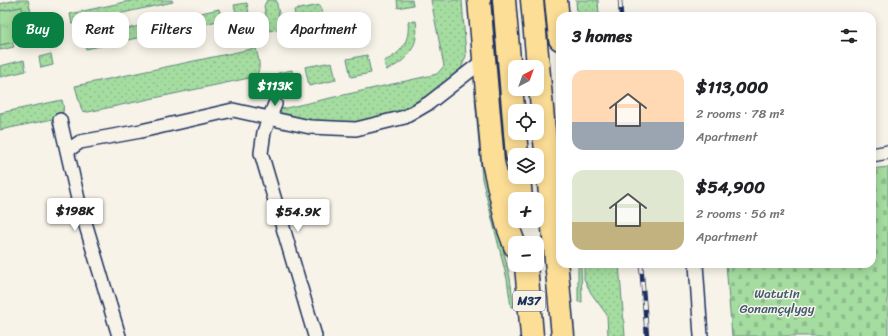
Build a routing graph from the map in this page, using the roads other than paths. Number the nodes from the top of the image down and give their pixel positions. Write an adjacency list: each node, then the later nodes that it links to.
1 (479, 0): 6 (highway)
2 (504, 0): 8 (highway)
3 (532, 0): 15 (highway, M37)
4 (556, 0): 5 (highway)
5 (557, 12)
6 (484, 60): 9 (street); 14 (highway)
7 (275, 104): 9 (street)
8 (513, 104)
9 (270, 118): 11 (street); 22 (street)
10 (60, 120): 11 (street)
11 (67, 150): 21 (street)
12 (888, 152): 13 (street)
13 (876, 154)
14 (511, 236)
15 (556, 253)
16 (557, 268): 20 (highway, M37)
17 (559, 268): 20 (highway)
18 (696, 268): 25 (street)
19 (525, 272): 23 (highway, M37)
20 (558, 274): 24 (highway, M37)
21 (119, 336)
22 (315, 336)
23 (532, 336)
24 (563, 336)
25 (701, 336)

